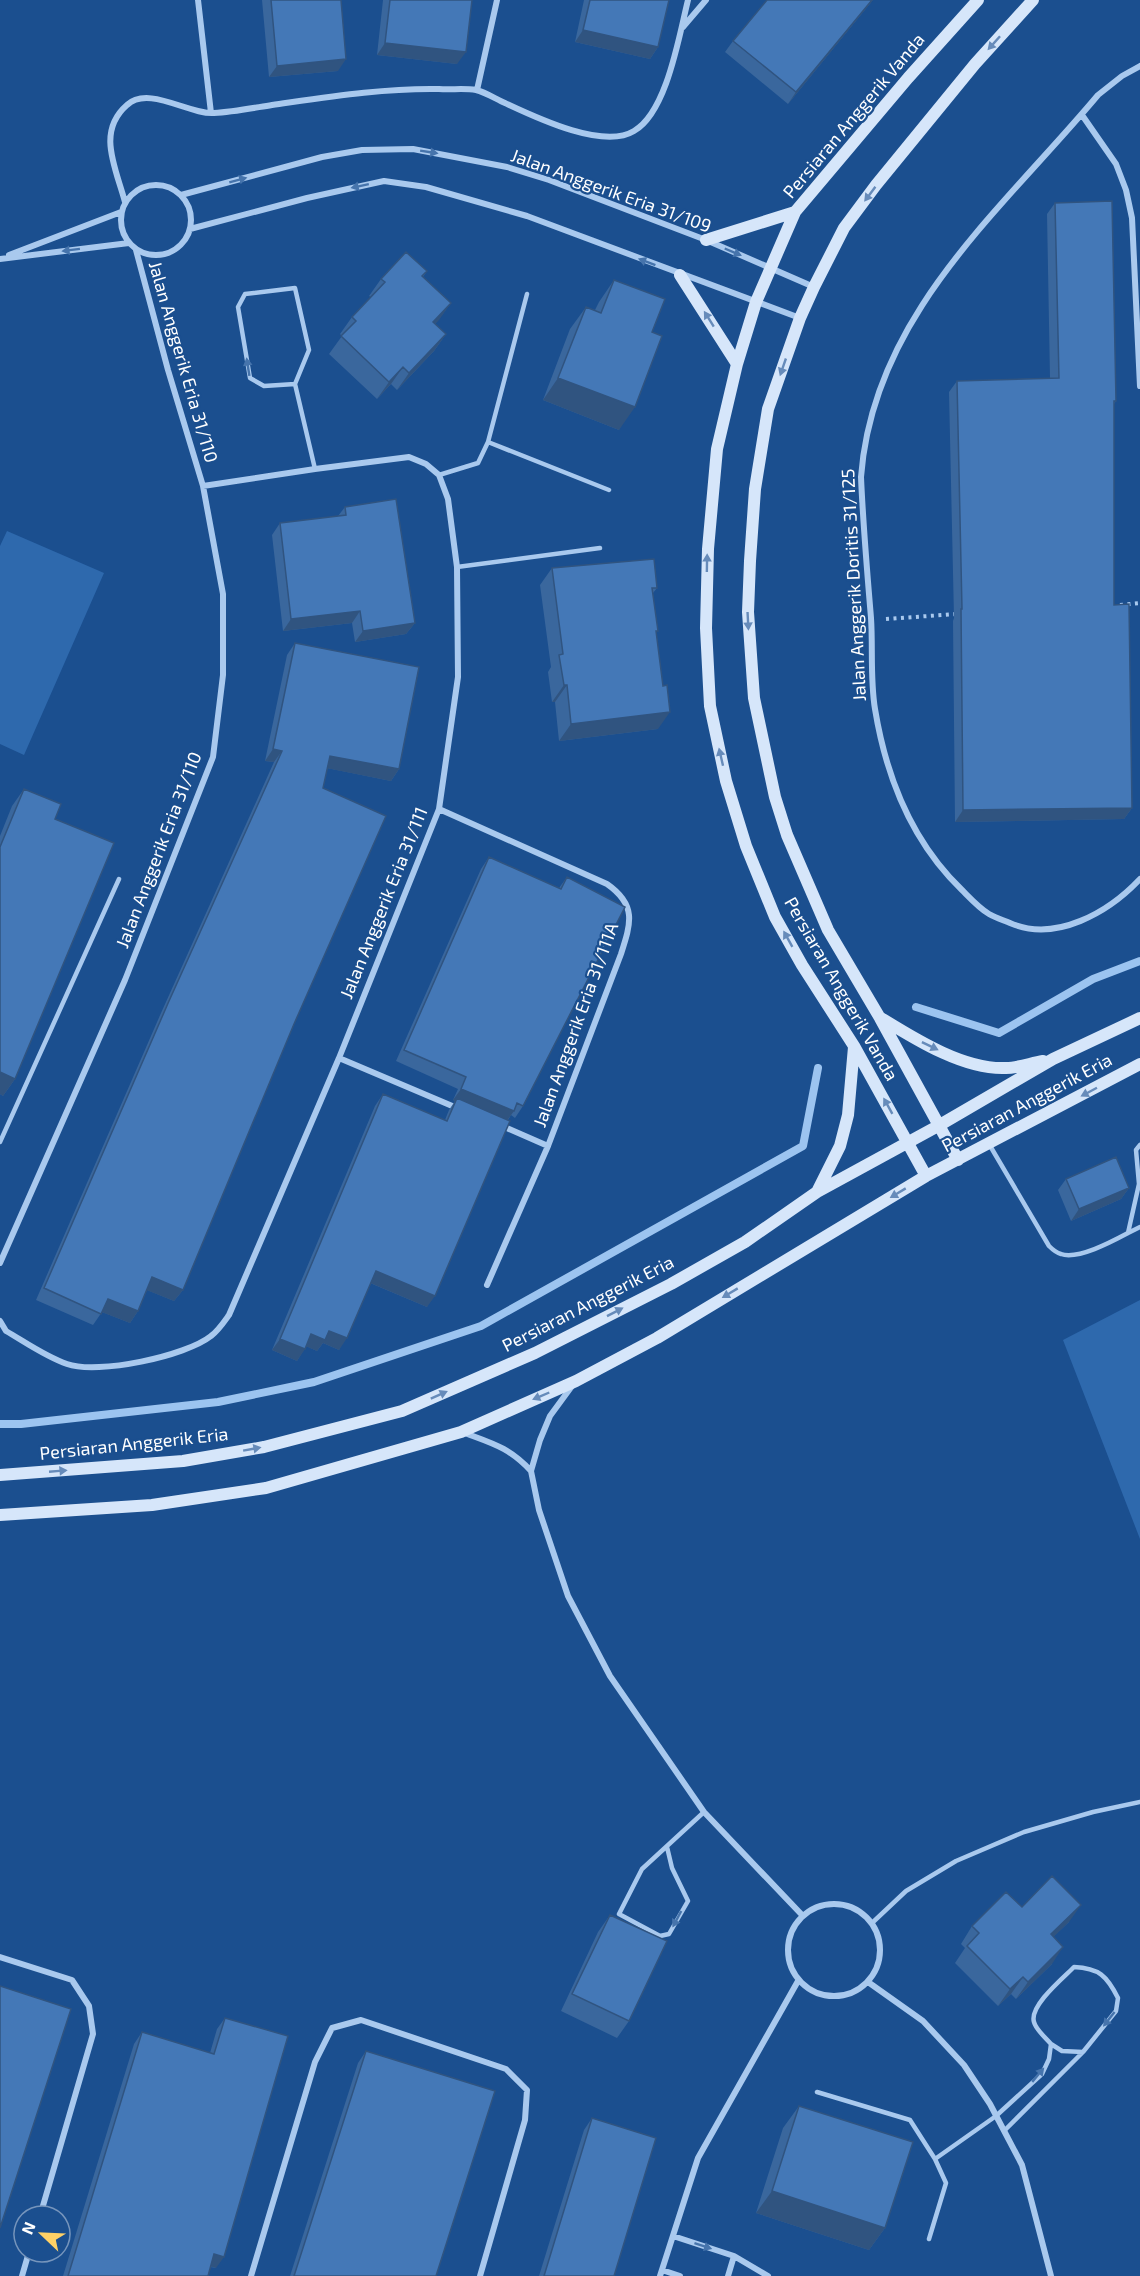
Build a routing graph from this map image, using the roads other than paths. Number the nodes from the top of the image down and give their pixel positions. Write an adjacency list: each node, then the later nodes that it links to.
1 (198, 0): 10 (street)
2 (498, 0): 9 (street)
3 (688, 0): 7 (street)
4 (706, 0): 7 (street)
5 (978, 0): 15 (main road, Persiaran Anggerik Vanda)
6 (1033, 0): 23 (main road, Persiaran Anggerik Vanda, one-way to 23)
7 (681, 30): 9 (street)
8 (1140, 66): 11 (street, Jalan Anggerik Doritis 31/125)
9 (477, 90): 10 (street)
10 (211, 114): 13 (street)
11 (1082, 115): 29 (street); 39 (street, Jalan Anggerik Doritis 31/125)
12 (181, 195): 13 (street); 16 (street); 17 (street, Jalan Anggerik Eria 31/109, one-way to 17)
13 (125, 202): 14 (street)
14 (121, 212): 18 (street); 20 (street)
15 (795, 212): 17 (main road); 21 (main road, Persiaran Anggerik Vanda)
16 (190, 229): 19 (street); 22 (street, one-way to 16)
17 (706, 240): 21 (street, Jalan Anggerik Eria 31/109, one-way to 21)
18 (129, 243): 19 (street); 20 (street, one-way to 20)
19 (136, 250): 33 (street, Jalan Anggerik Eria 31/110)
20 (0, 259)
21 (771, 268): 23 (street, Jalan Anggerik Eria 31/109); 25 (main road, Persiaran Anggerik Vanda)
22 (680, 275): 25 (street); 27 (main road, one-way to 22)
23 (814, 287): 26 (main road, Persiaran Anggerik Vanda)
24 (527, 294): 30 (lane)
25 (756, 303): 26 (street); 27 (main road, Persiaran Anggerik Vanda)
26 (800, 318): 40 (main road, Persiaran Anggerik Vanda, one-way to 40)
27 (737, 364): 42 (main road, Persiaran Anggerik Vanda, one-way to 27)
28 (295, 384): 28 (lane, one-way to 28); 31 (lane)
29 (1140, 386)
30 (488, 442): 32 (lane); 34 (lane)
31 (315, 469): 32 (street); 33 (street)
32 (439, 475): 36 (street, Jalan Anggerik Eria 31/111)
33 (202, 486): 59 (street, Jalan Anggerik Eria 31/110)
34 (609, 490)
35 (600, 548): 36 (lane)
36 (457, 567): 37 (street, Jalan Anggerik Eria 31/111)
37 (439, 809): 43 (street, Jalan Anggerik Eria 31/111); 53 (street, Jalan Anggerik Eria 31/111A)
38 (119, 879): 49 (lane)
39 (1140, 879)
40 (880, 1018): 44 (main road, one-way to 44); 48 (main road, Persiaran Anggerik Vanda)
41 (1140, 1018): 44 (main road, Persiaran Anggerik Eria)
42 (854, 1046): 50 (main road, Persiaran Anggerik Vanda, one-way to 42); 56 (main road)
43 (339, 1058): 46 (street); 61 (street, Jalan Anggerik Eria 31/111)
44 (1053, 1059): 48 (main road, Persiaran Anggerik Eria)
45 (1140, 1064): 51 (main road, Persiaran Anggerik Eria, one-way to 51)
46 (460, 1109)
47 (493, 1123): 53 (street)
48 (938, 1126): 50 (main road, Persiaran Anggerik Eria); 54 (main road, Persiaran Anggerik Vanda)
49 (0, 1142)
50 (908, 1143): 55 (main road, Persiaran Anggerik Vanda); 56 (main road, Persiaran Anggerik Eria)
51 (989, 1144): 54 (main road, Persiaran Anggerik Eria); 58 (lane)
52 (1140, 1145): 58 (lane)
53 (548, 1146): 60 (street, Jalan Anggerik Eria 31/111A)
54 (958, 1160): 55 (main road, Persiaran Anggerik Eria)
55 (926, 1176): 62 (main road, Persiaran Anggerik Eria, one-way to 62)
56 (817, 1192): 65 (main road, Persiaran Anggerik Eria, one-way to 56)
57 (1140, 1227): 58 (lane)
58 (1128, 1233)
59 (0, 1263)
60 (487, 1285)
61 (0, 1321)
62 (576, 1381): 63 (main road, Persiaran Anggerik Eria, one-way to 63); 64 (street)
63 (461, 1432): 64 (street); 66 (main road, Persiaran Anggerik Eria)
64 (531, 1471): 68 (street)
65 (0, 1475)
66 (0, 1515)
67 (1140, 1802): 71 (lane)
68 (704, 1812): 69 (lane); 70 (street)
69 (667, 1846): 69 (lane, one-way to 69)
70 (803, 1916): 71 (street); 73 (street)
71 (873, 1923): 74 (street)
72 (0, 1957): 81 (street)
73 (798, 1981): 74 (street); 82 (street)
74 (868, 1982): 78 (street)
75 (1051, 2044): 76 (lane); 76 (lane, one-way to 76); 78 (lane, one-way to 75)
76 (1083, 2052): 79 (lane)
77 (817, 2092): 80 (lane)
78 (996, 2116): 79 (street); 80 (lane)
79 (1004, 2131): 91 (street)
80 (935, 2159): 83 (lane)
81 (43, 2204)
82 (673, 2236): 84 (street, one-way to 84); 85 (street)
83 (929, 2238)
84 (734, 2256): 89 (street); 90 (street)
85 (661, 2273): 88 (street)
86 (251, 2276): 87 (street)
87 (480, 2276)
88 (680, 2276)
89 (728, 2276)
90 (768, 2276)
91 (1052, 2276)

